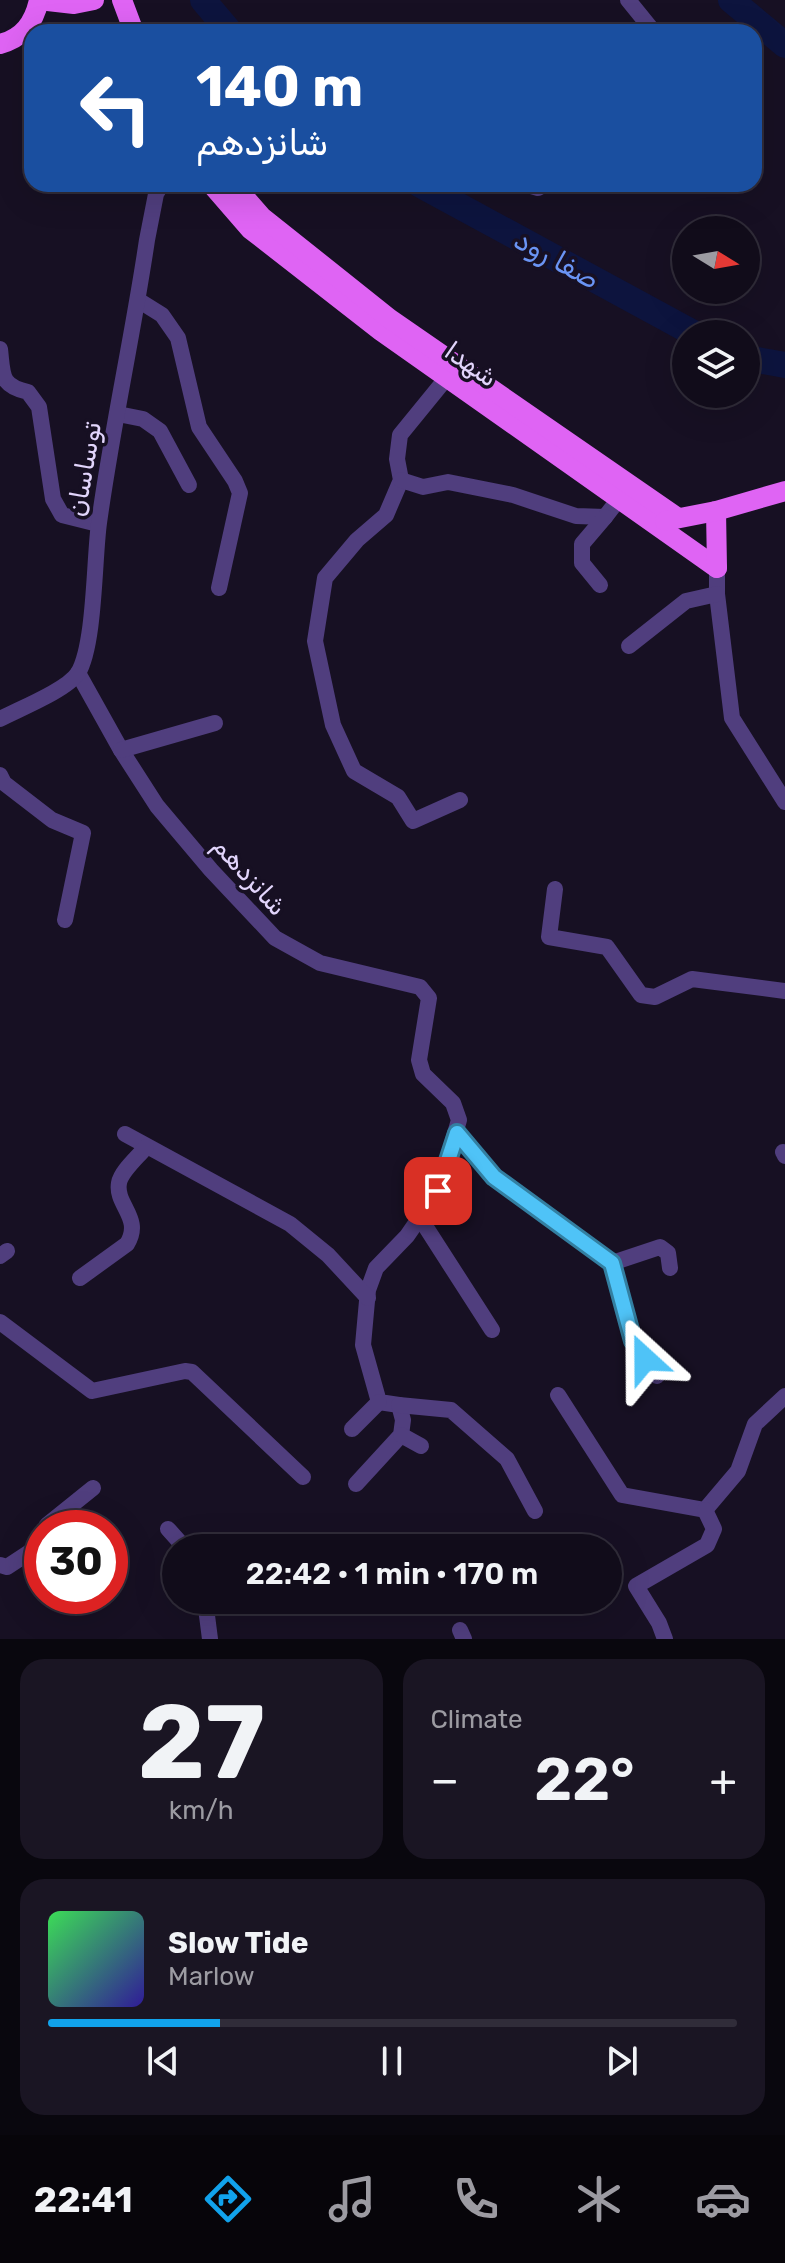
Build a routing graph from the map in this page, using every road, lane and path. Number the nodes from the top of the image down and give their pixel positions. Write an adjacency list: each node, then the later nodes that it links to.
1 (39, 0): 2 (main road); 5 (main road)
2 (94, 0)
3 (122, 0): 6 (main road)
4 (628, 0): 7 (street)
5 (30, 24)
6 (131, 24)
7 (648, 24)
8 (24, 32): 9 (main road)
9 (0, 44)
10 (157, 192): 13 (street, توساسان)
11 (218, 192): 15 (main road, شهدا)
12 (240, 192): 15 (main road, شهدا)
13 (138, 300): 16 (street, توساسان); 28 (street)
14 (0, 349): 25 (street)
15 (451, 373): 17 (street); 20 (main road, شهدا); 23 (main road, شهدا)
16 (118, 414): 18 (street); 25 (street, توساسان)
17 (401, 480): 22 (street); 36 (street)
18 (189, 485)
19 (785, 491): 21 (main road)
20 (619, 499): 22 (street); 24 (main road, شهدا)
21 (716, 511): 23 (main road); 26 (main road)
22 (605, 517): 27 (street)
23 (678, 518): 24 (main road)
24 (653, 523): 26 (main road, شهدا)
25 (98, 524): 31 (street, توساسان)
26 (717, 568): 29 (street)
27 (600, 585)
28 (219, 588)
29 (717, 594): 30 (street); 37 (street)
30 (629, 646)
31 (78, 673): 32 (street); 34 (street, شانزدهم)
32 (0, 719)
33 (215, 723): 34 (street)
34 (121, 750): 41 (street, شانزدهم)
35 (0, 775): 39 (street)
36 (460, 800)
37 (785, 802)
38 (555, 889): 40 (street)
39 (65, 920)
40 (785, 991)
41 (457, 1133): 44 (street); 45 (street)
42 (125, 1134): 43 (street)
43 (146, 1147): 47 (street); 48 (street)
44 (420, 1218): 48 (street); 50 (street)
45 (612, 1263): 46 (street); 51 (street)
46 (670, 1268)
47 (80, 1278)
48 (368, 1298): 54 (street)
49 (0, 1322): 59 (street)
50 (492, 1330)
51 (657, 1376)
52 (558, 1395): 63 (street)
53 (785, 1396): 63 (street)
54 (379, 1402): 55 (street); 56 (street)
55 (399, 1405): 57 (street); 64 (street)
56 (352, 1429)
57 (401, 1435): 58 (street); 60 (street)
58 (421, 1446)
59 (303, 1477)
60 (356, 1484)
61 (93, 1488): 62 (street)
62 (66, 1510)
63 (705, 1510): 71 (street)
64 (535, 1511)
65 (168, 1529): 66 (street)
66 (172, 1534)
67 (24, 1556): 68 (street)
68 (0, 1565)
69 (207, 1614): 70 (street)
70 (210, 1639)
71 (665, 1639)

